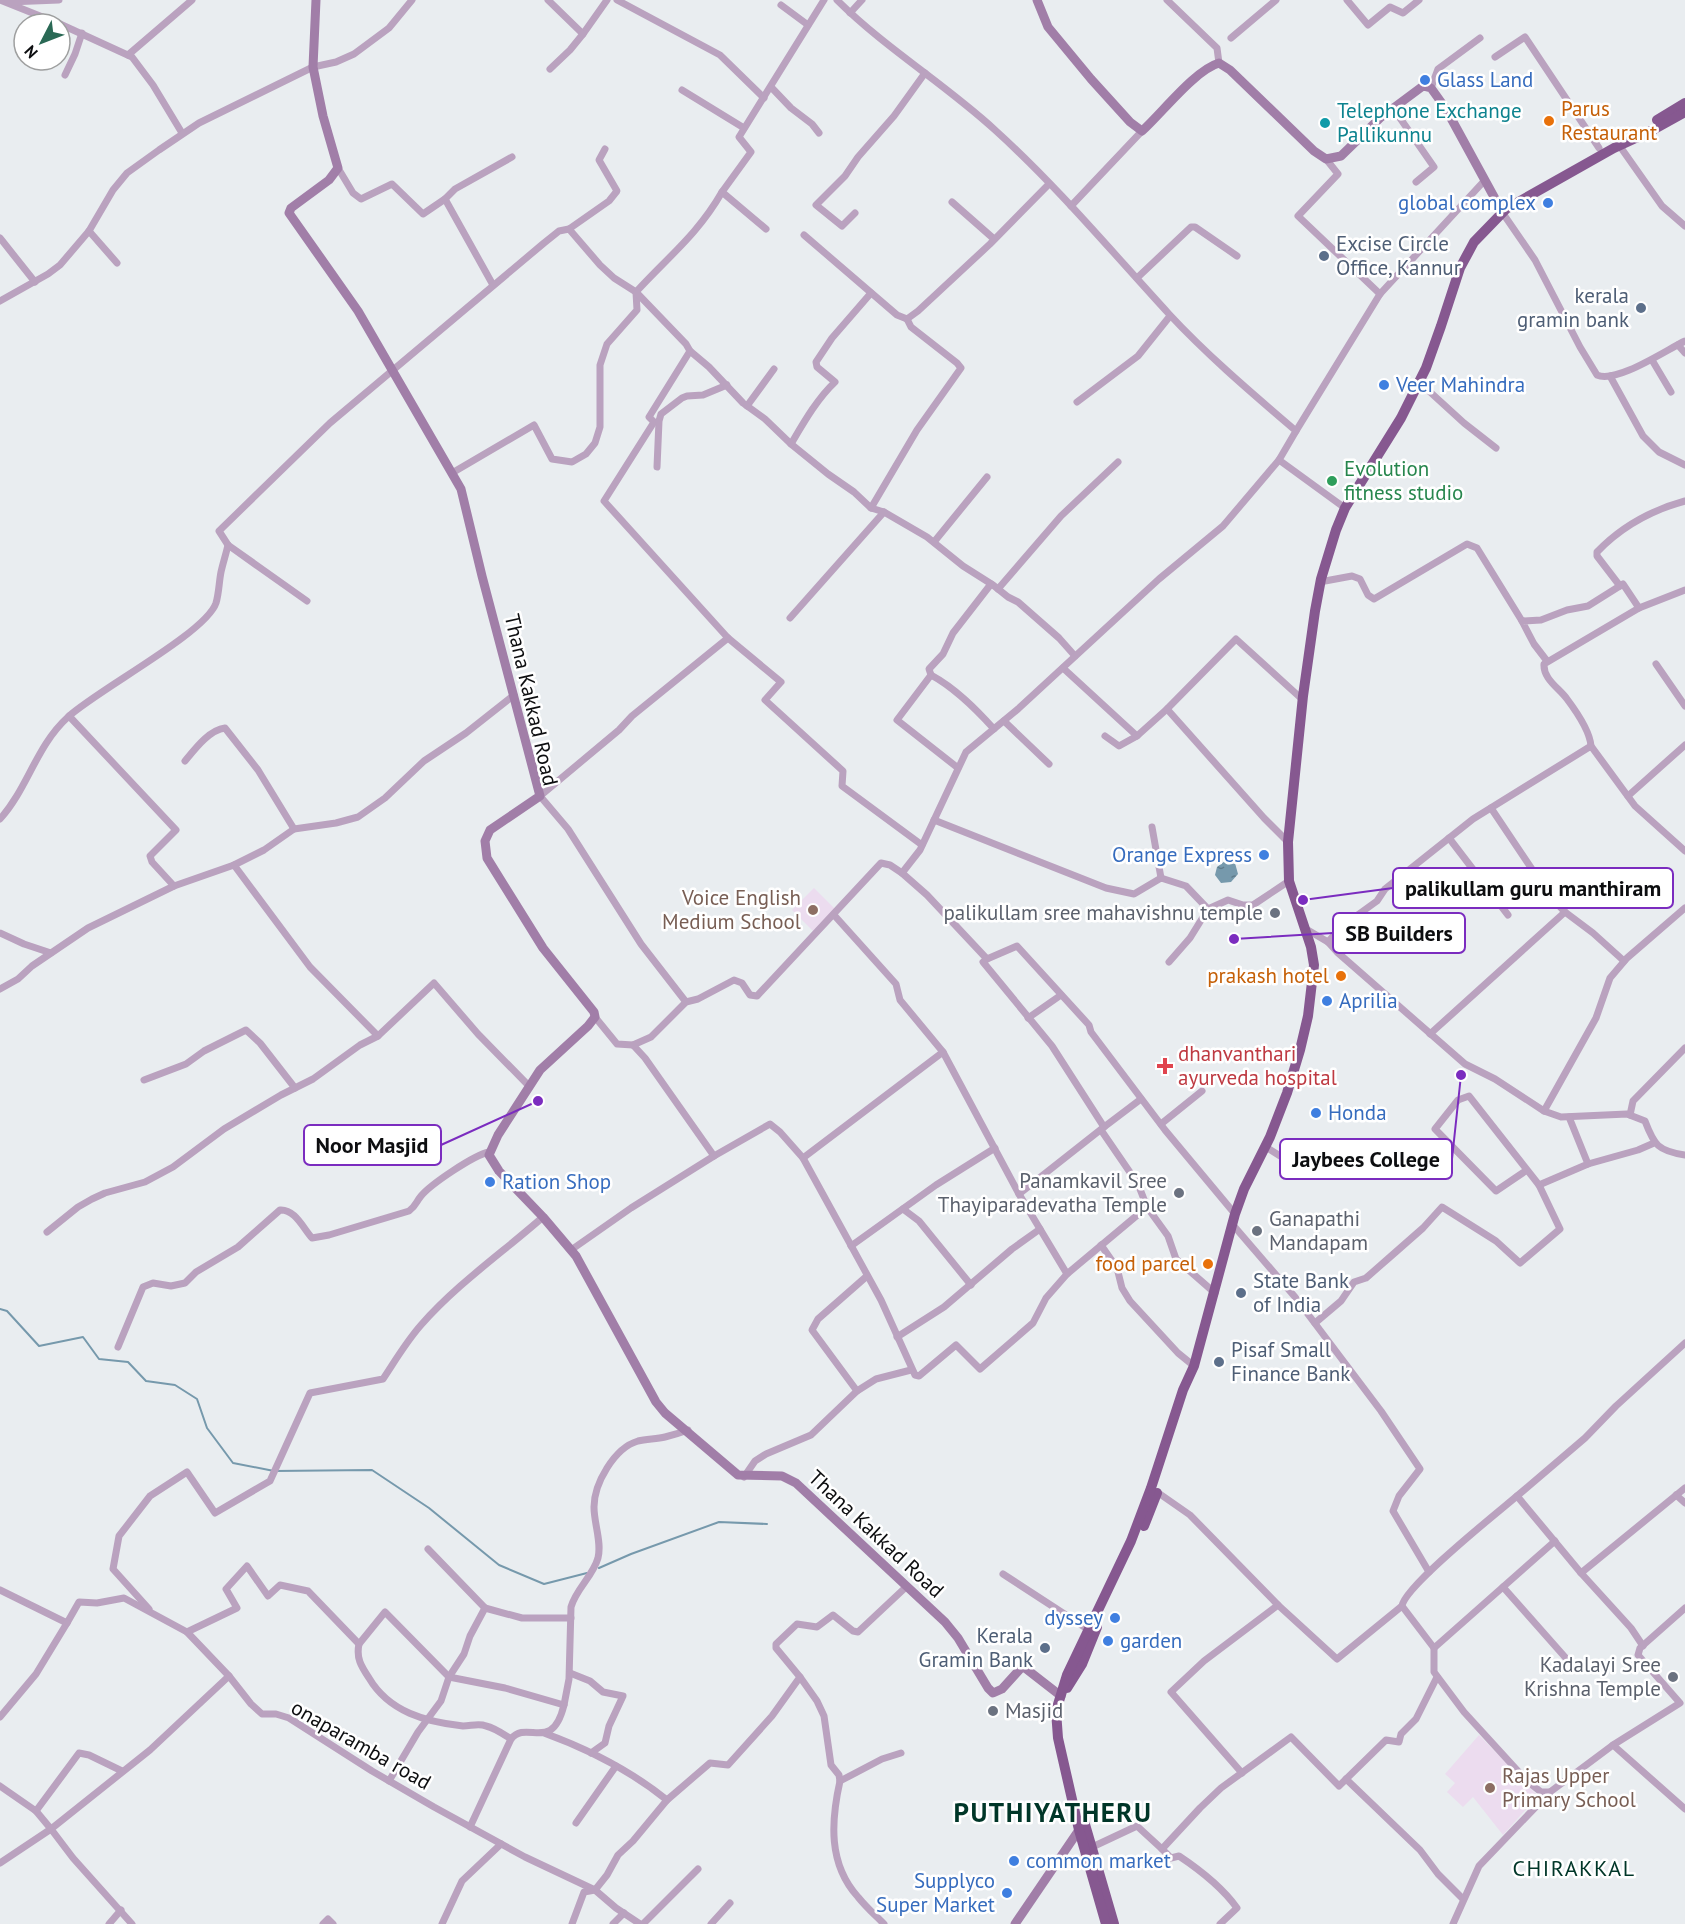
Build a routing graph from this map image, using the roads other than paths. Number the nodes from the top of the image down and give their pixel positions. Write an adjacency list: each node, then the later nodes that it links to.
1 (59, 0): 16 (street)
2 (192, 0): 26 (street)
3 (316, 0): 29 (main road)
4 (412, 0): 29 (street)
5 (548, 0): 23 (street)
6 (607, 0): 23 (street)
7 (617, 0): 36 (street)
8 (824, 0): 20 (street)
9 (837, 0): 19 (street)
10 (862, 0): 19 (street)
11 (1037, 0): 41 (main road)
12 (1167, 0): 28 (street)
13 (1276, 0): 24 (street)
14 (1347, 0): 15 (street)
15 (1419, 0)
16 (3, 1): 18 (street)
17 (781, 5): 20 (street)
18 (30, 12)
19 (850, 13): 31 (street)
20 (808, 26): 33 (street)
21 (72, 29): 22 (street)
22 (82, 33): 26 (street); 32 (street)
23 (583, 34): 30 (street)
24 (1231, 38)
25 (1480, 38): 34 (street)
26 (128, 55): 42 (street)
27 (1495, 57): 46 (street)
28 (1219, 63): 41 (main road); 48 (main road)
29 (313, 67): 42 (street); 49 (main road)
30 (550, 69)
31 (925, 73): 52 (street); 58 (street)
32 (64, 75)
33 (771, 87): 36 (street); 43 (street)
34 (1431, 88): 38 (main road); 50 (main road)
35 (682, 90): 40 (street)
36 (764, 98): 40 (street)
37 (1685, 103): 46 (highway)
38 (1393, 108): 48 (main road); 51 (street)
39 (1685, 112): 44 (highway)
40 (744, 128): 53 (street)
41 (1142, 130): 56 (street)
42 (182, 133): 62 (street)
43 (819, 134)
44 (1619, 145): 57 (highway); 59 (street)
45 (605, 148): 61 (street)
46 (1599, 148): 57 (highway)
47 (512, 157): 54 (street)
48 (1326, 159): 73 (street)
49 (338, 168): 54 (street); 82 (main road, Thana Kakkad Road)
50 (1485, 180): 57 (main road); 73 (street)
51 (1416, 182)
52 (1048, 184): 56 (street); 65 (street)
53 (722, 192): 60 (street); 71 (street)
54 (445, 199): 70 (street)
55 (952, 202): 65 (street)
56 (1071, 206): 68 (street)
57 (1501, 209): 83 (street); 84 (highway)
58 (855, 213)
59 (1685, 226)
60 (766, 229)
61 (569, 230): 70 (street); 71 (street)
62 (89, 231): 67 (street); 69 (street)
63 (804, 235): 72 (street)
64 (0, 238): 69 (street)
65 (994, 239): 76 (street)
66 (1237, 256): 68 (street)
67 (117, 263)
68 (1137, 278): 75 (street)
69 (35, 282): 74 (street)
70 (493, 285): 82 (street)
71 (636, 292): 78 (street); 96 (street)
72 (871, 293): 76 (street); 90 (street)
73 (1380, 294): 89 (street)
74 (0, 301)
75 (1170, 316): 87 (street); 89 (street)
76 (907, 319): 99 (street)
77 (1682, 343): 79 (street); 80 (street)
78 (690, 351): 85 (street); 113 (street)
79 (1685, 353)
80 (1652, 360): 83 (street); 86 (street)
81 (774, 369): 88 (street)
82 (391, 370): 96 (main road, Thana Kakkad Road); 103 (street)
83 (1610, 376): 94 (street)
84 (1418, 381): 91 (street); 100 (highway)
85 (728, 385): 88 (street); 95 (street)
86 (1671, 392)
87 (1077, 402)
88 (747, 406): 90 (street)
89 (1296, 431): 92 (street)
90 (791, 444): 99 (street)
91 (1496, 448)
92 (1279, 459): 100 (street); 114 (street)
93 (1118, 462): 107 (street)
94 (1685, 465)
95 (657, 467)
96 (452, 473): 119 (main road, Thana Kakkad Road)
97 (987, 477): 102 (street)
98 (1685, 501): 106 (street)
99 (871, 508): 101 (street)
100 (1345, 508): 104 (highway)
101 (884, 512): 102 (street); 111 (street)
102 (934, 542): 105 (street)
103 (228, 545): 109 (street); 123 (street)
104 (1321, 579): 112 (street); 120 (highway)
105 (991, 584): 107 (street); 118 (street)
106 (1620, 586): 110 (street); 112 (street)
107 (998, 589): 114 (street)
108 (1685, 590): 110 (street)
109 (307, 601)
110 (1639, 608): 115 (street)
111 (790, 618)
112 (1522, 621): 115 (street)
113 (728, 638): 133 (street); 142 (street)
114 (1076, 656): 117 (street)
115 (1547, 661): 128 (street)
116 (1656, 664): 121 (street)
117 (1063, 668): 124 (street); 127 (street)
118 (931, 675): 125 (street); 132 (street)
119 (514, 695): 133 (main road, Thana Kakkad Road); 139 (street)
120 (1303, 700): 122 (street); 141 (highway)
121 (1685, 706)
122 (1167, 709): 127 (street); 141 (street)
123 (69, 716): 136 (street); 148 (street)
124 (1004, 721): 125 (street); 131 (street)
125 (994, 729): 132 (street)
126 (1105, 736): 127 (street)
127 (1137, 736)
128 (1591, 746): 134 (street); 135 (street)
129 (1684, 746): 134 (street)
130 (185, 761): 139 (street)
131 (1049, 764)
132 (958, 768): 137 (street)
133 (540, 796): 163 (street); 164 (main road, Thana Kakkad Road)
134 (1628, 796): 143 (street)
135 (1491, 808): 140 (street); 151 (street)
136 (0, 819)
137 (934, 820): 142 (street); 146 (street)
138 (1152, 826): 146 (street)
139 (294, 829): 144 (street)
140 (1449, 838): 153 (street); 156 (street)
141 (1288, 842): 147 (highway)
142 (922, 845): 145 (street)
143 (1685, 851)
144 (234, 865): 148 (street); 167 (street)
145 (902, 873): 152 (street); 158 (street)
146 (1161, 878): 150 (street)
147 (1289, 881): 150 (street); 154 (highway)
148 (174, 886): 157 (street)
149 (1685, 908): 159 (street)
150 (1208, 909): 160 (street)
151 (1565, 912): 159 (street); 166 (street)
152 (834, 915): 163 (street); 170 (street)
153 (1508, 915)
154 (1304, 929): 156 (street); 182 (highway)
155 (0, 933): 157 (street)
156 (1328, 942): 166 (street)
157 (51, 953): 161 (street)
158 (987, 959): 162 (street); 165 (street)
159 (1624, 961): 176 (street)
160 (1169, 962)
161 (0, 989)
162 (1061, 996): 165 (street); 175 (street)
163 (686, 1002): 168 (street)
164 (595, 1017): 168 (street); 172 (main road)
165 (1028, 1018): 180 (street)
166 (1430, 1035): 176 (street)
167 (378, 1036): 172 (street); 173 (street)
168 (633, 1046): 186 (street)
169 (1685, 1048): 177 (street)
170 (943, 1052): 183 (street); 187 (street)
171 (144, 1080): 173 (street)
172 (529, 1086): 184 (main road)
173 (295, 1088): 198 (street)
174 (1203, 1091): 179 (street)
175 (1142, 1099): 179 (street); 180 (street)
176 (1544, 1111): 178 (street)
177 (1630, 1115): 178 (street); 181 (street)
178 (1569, 1117): 188 (street)
179 (1161, 1124): 196 (street)
180 (1102, 1129): 192 (street); 193 (street)
181 (1654, 1143): 185 (street); 188 (street)
182 (1266, 1147): 190 (street); 196 (highway)
183 (995, 1148): 192 (street); 194 (street)
184 (489, 1152): 195 (main road); 209 (street)
185 (1685, 1155)
186 (714, 1156): 187 (street); 201 (street)
187 (803, 1158): 200 (street)
188 (1588, 1164): 191 (street)
189 (1527, 1170): 189 (street); 191 (street)
190 (1307, 1173)
191 (1539, 1185): 206 (street)
192 (1019, 1194): 197 (street)
193 (1147, 1207): 199 (street); 205 (street)
194 (903, 1209): 200 (street); 204 (street)
195 (543, 1217): 201 (main road); 232 (street)
196 (1234, 1220): 205 (highway); 206 (street)
197 (1040, 1229): 202 (street); 204 (street)
198 (47, 1232)
199 (1101, 1245): 202 (street); 210 (street)
200 (851, 1246): 203 (street)
201 (571, 1250): 213 (main road)
202 (1067, 1274): 211 (street)
203 (867, 1276): 207 (street); 212 (street)
204 (971, 1285): 207 (street)
205 (1215, 1293): 210 (highway)
206 (1315, 1323): 222 (street)
207 (897, 1337): 211 (street)
208 (1685, 1343): 218 (street)
209 (118, 1347)
210 (1193, 1369): 216 (highway)
211 (911, 1370): 212 (street)
212 (857, 1391): 214 (street)
213 (688, 1430): 214 (main road); 233 (street)
214 (744, 1476): 225 (main road, Thana Kakkad Road)
215 (1685, 1488): 217 (street)
216 (1154, 1490): 228 (street); 235 (highway); 246 (highway)
217 (1676, 1495): 219 (street); 223 (street)
218 (1517, 1496): 220 (street); 222 (street)
219 (1685, 1503)
220 (1555, 1540): 223 (street); 226 (street)
221 (428, 1548): 230 (street)
222 (1429, 1572): 229 (street)
223 (1581, 1573): 238 (street)
224 (1003, 1574): 235 (street)
225 (906, 1587): 244 (street); 246 (main road, Thana Kakkad Road)
226 (1503, 1587): 239 (street); 240 (street)
227 (0, 1590): 234 (street)
228 (1278, 1605): 229 (street); 257 (street)
229 (1402, 1606): 239 (street)
230 (485, 1608): 233 (street); 243 (street)
231 (1685, 1608): 238 (street)
232 (153, 1613): 234 (street, onaparamba road); 236 (street, onaparamba road)
233 (571, 1618): 241 (street)
234 (67, 1623): 248 (street)
235 (1089, 1630): 246 (highway)
236 (186, 1632): 237 (street); 242 (street, onaparamba road)
237 (359, 1644): 243 (street); 249 (street)
238 (1643, 1646): 252 (street)
239 (1434, 1648): 245 (street)
240 (1572, 1665)
241 (570, 1673): 247 (street); 253 (street)
242 (229, 1676): 256 (street); 259 (street, onaparamba road)
243 (449, 1677): 247 (street); 249 (street)
244 (800, 1677): 260 (street); 263 (street)
245 (1437, 1677): 258 (street); 262 (street)
246 (1060, 1698): 269 (highway); 271 (highway)
247 (564, 1705): 250 (street)
248 (0, 1717)
249 (428, 1720): 251 (street); 259 (street)
250 (544, 1733): 251 (street); 253 (street)
251 (511, 1739): 267 (street)
252 (1614, 1745): 262 (street); 264 (street)
253 (591, 1753): 255 (street)
254 (901, 1753): 260 (street)
255 (616, 1766): 263 (street); 266 (street)
256 (122, 1771): 265 (street); 268 (street)
257 (1242, 1773): 258 (street); 272 (street)
258 (1346, 1779): 276 (street)
259 (389, 1781): 267 (street, onaparamba road)
260 (840, 1781): 289 (street)
261 (0, 1786): 265 (street)
262 (1550, 1792): 276 (street)
263 (667, 1800): 275 (street)
264 (1685, 1809)
265 (36, 1811): 268 (street)
266 (576, 1823)
267 (470, 1827): 270 (street, onaparamba road)
268 (51, 1829): 273 (street); 278 (street)
269 (1079, 1830): 271 (highway); 290 (main road)
270 (501, 1844): 275 (street, onaparamba road); 284 (street)
271 (1089, 1849): 272 (street); 291 (highway); 292 (highway)
272 (1162, 1849): 293 (street)
273 (0, 1863)
274 (698, 1869): 287 (street)
275 (594, 1890): 279 (street, onaparamba road); 285 (street)
276 (1463, 1899): 294 (street)
277 (730, 1903): 288 (street)
278 (121, 1910): 280 (street); 281 (street)
279 (624, 1913): 286 (street); 287 (street, onaparamba road)
280 (109, 1924)
281 (132, 1924)
282 (323, 1924): 283 (street)
283 (333, 1924)
284 (442, 1924)
285 (572, 1924)
286 (613, 1924)
287 (642, 1924)
288 (711, 1924)
289 (884, 1924)
290 (1015, 1924)
291 (1107, 1924)
292 (1114, 1924)
293 (1220, 1924)
294 (1453, 1924)

